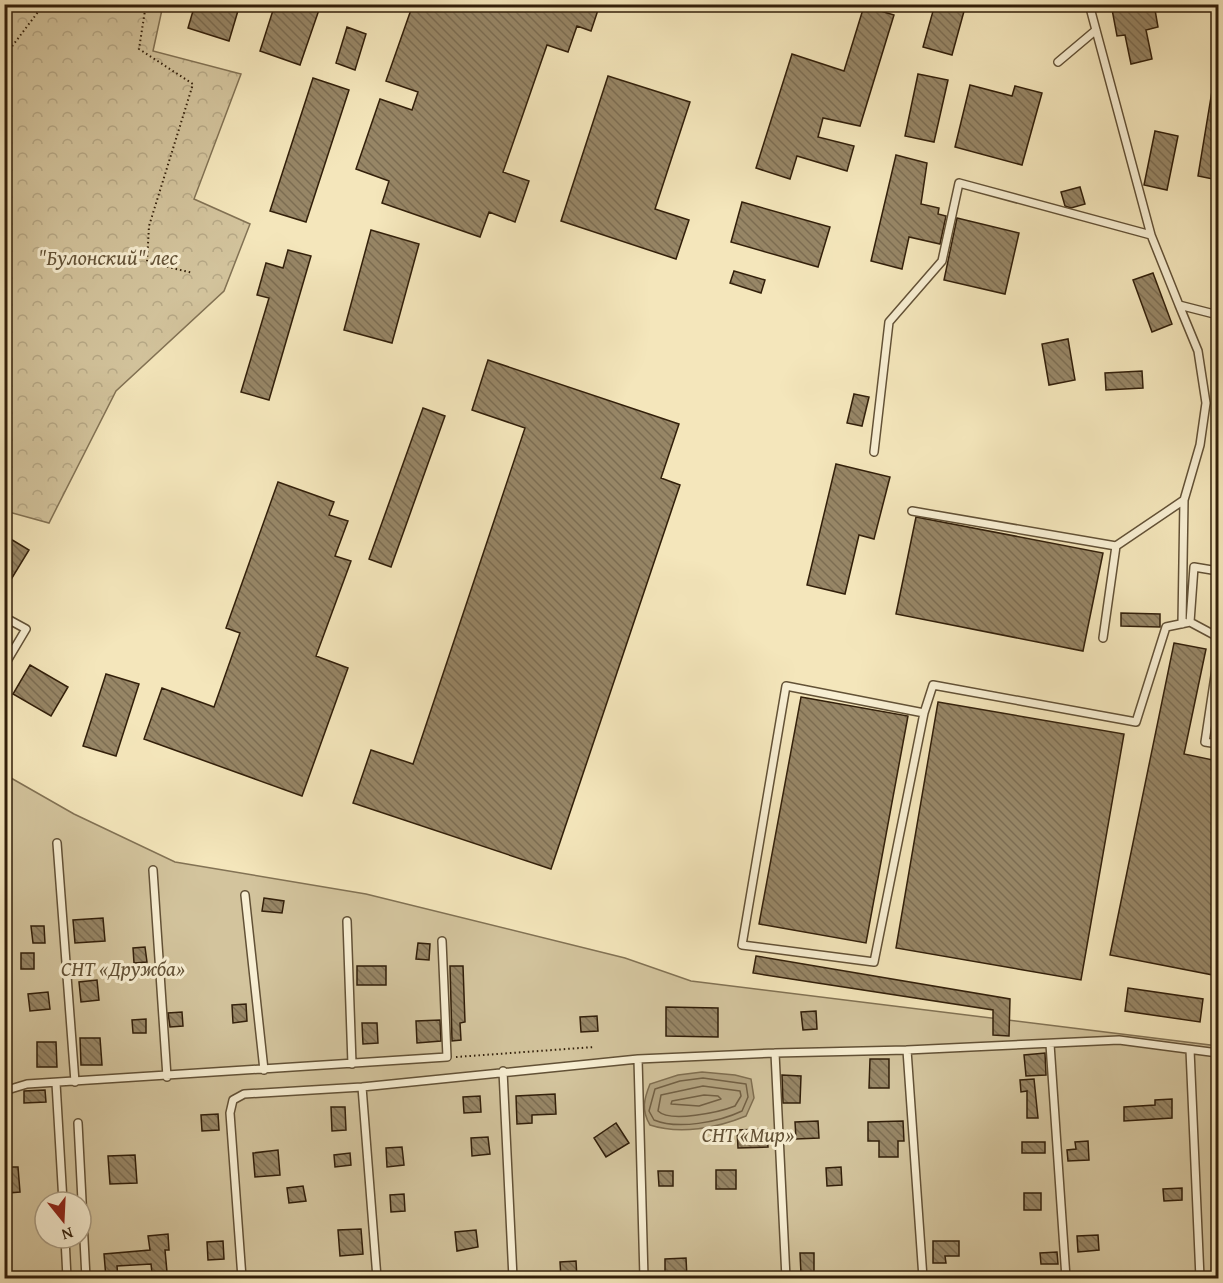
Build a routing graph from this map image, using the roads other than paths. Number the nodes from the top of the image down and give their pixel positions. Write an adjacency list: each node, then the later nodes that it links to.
1 (1089, 4): 2 (lane)
2 (1096, 30): 3 (lane); 4 (lane)
3 (1058, 62)
4 (1151, 235): 5 (lane); 7 (lane)
5 (1179, 304): 6 (lane); 8 (lane)
6 (1218, 315)
7 (874, 452)
8 (1184, 500): 10 (lane); 13 (lane)
9 (912, 511): 10 (lane)
10 (1116, 546): 15 (lane)
11 (1218, 571): 13 (lane)
12 (4, 617): 17 (lane)
13 (1186, 623): 14 (lane); 18 (lane)
14 (1218, 637)
15 (1102, 638)
16 (1218, 656): 19 (lane)
17 (4, 666)
18 (924, 712): 18 (lane)
19 (1218, 744)
20 (57, 843): 35 (lane)
21 (153, 870): 34 (lane)
22 (245, 895): 32 (lane)
23 (346, 921): 31 (lane)
24 (442, 941): 31 (lane)
25 (1050, 1044): 26 (lane); 27 (lane); 50 (lane)
26 (907, 1050): 28 (lane); 49 (lane)
27 (1190, 1050): 29 (lane); 51 (lane)
28 (775, 1053): 30 (lane); 48 (lane)
29 (1218, 1053)
30 (638, 1059): 33 (lane); 47 (lane)
31 (352, 1064): 32 (lane)
32 (264, 1070): 34 (lane)
33 (503, 1071): 37 (lane); 46 (lane)
34 (167, 1077): 35 (lane)
35 (75, 1082): 36 (lane)
36 (56, 1083): 38 (lane); 40 (lane)
37 (362, 1086): 44 (lane); 45 (lane)
38 (4, 1091)
39 (78, 1123): 43 (lane)
40 (62, 1190)
41 (66, 1250): 42 (lane)
42 (68, 1278)
43 (86, 1278)
44 (242, 1278)
45 (376, 1278)
46 (513, 1278)
47 (644, 1278)
48 (786, 1278)
49 (923, 1278)
50 (1066, 1278)
51 (1200, 1278)

